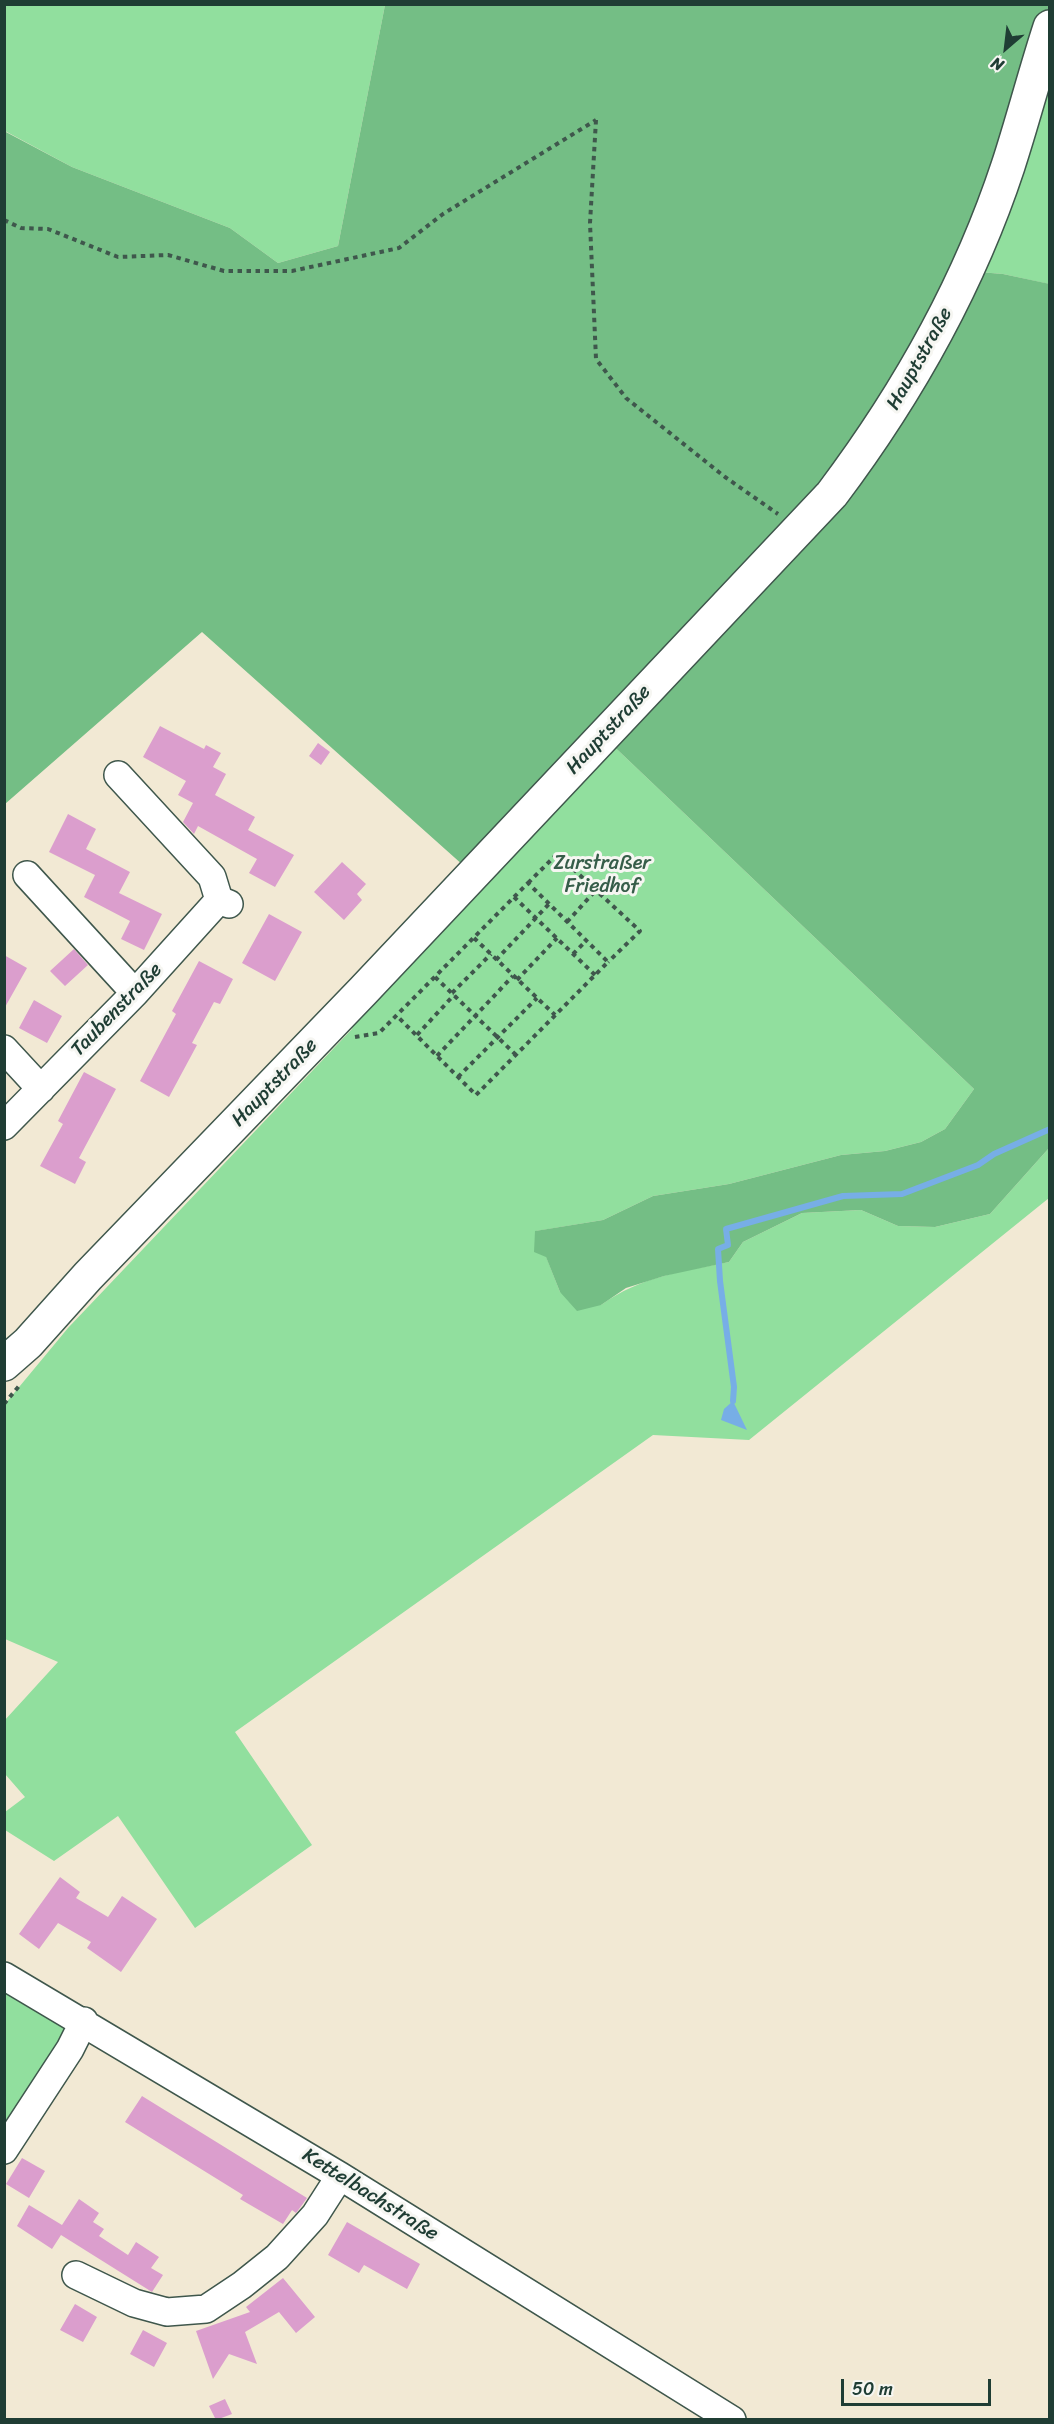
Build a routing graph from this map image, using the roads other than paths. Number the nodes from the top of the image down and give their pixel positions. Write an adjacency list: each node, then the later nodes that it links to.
1 (1050, 27): 8 (main road, Hauptstraße)
2 (118, 775): 4 (street, Taubenstraße)
3 (27, 874): 4 (street)
4 (135, 993): 6 (street, Taubenstraße)
5 (4, 1049): 6 (street)
6 (41, 1089): 7 (street, Taubenstraße)
7 (4, 1126)
8 (16, 1353): 9 (main road, Hauptstraße)
9 (4, 1383)
10 (4, 1976): 11 (street, Kettelbachstraße)
11 (84, 2021): 12 (street); 13 (street, Kettelbachstraße)
12 (4, 2150)
13 (340, 2176): 14 (street); 15 (street, Kettelbachstraße)
14 (76, 2275)
15 (732, 2420)

